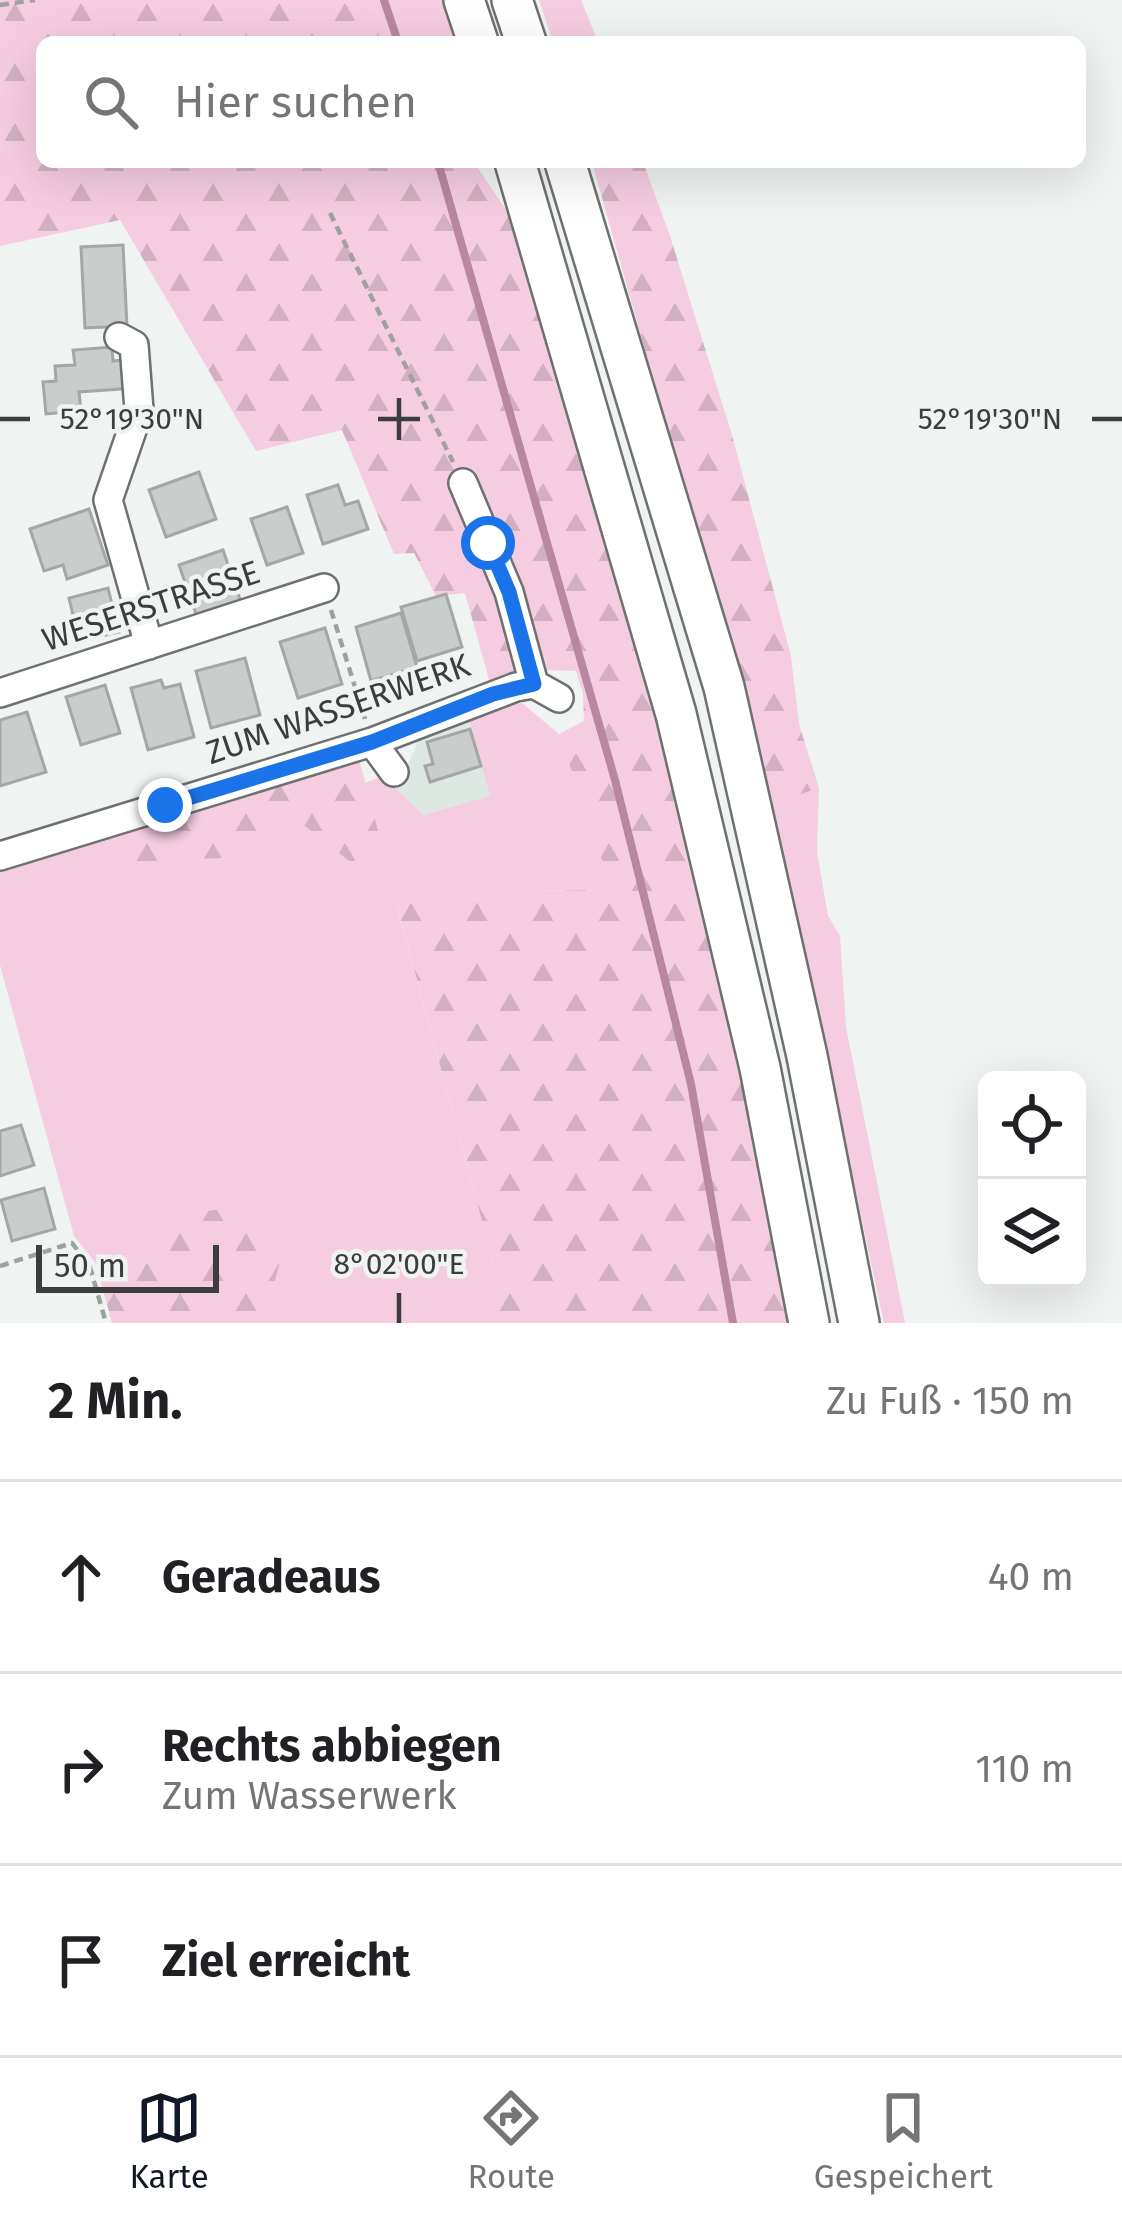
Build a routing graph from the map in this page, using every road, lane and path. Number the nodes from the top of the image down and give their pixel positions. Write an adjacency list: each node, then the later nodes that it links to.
1 (35, 0): 4 (path)
2 (464, 0): 5 (highway)
3 (512, 0): 6 (highway)
4 (0, 5)
5 (476, 36)
6 (524, 36)
7 (517, 168): 22 (highway)
8 (568, 168): 23 (highway)
9 (330, 213): 11 (path)
10 (119, 337): 13 (street)
11 (463, 483): 14 (street)
12 (324, 588): 13 (street, WESERSTRASSE); 17 (path)
13 (149, 645): 15 (street, WESERSTRASSE)
14 (534, 684): 16 (street); 17 (street, ZUM WASSERWERK)
15 (0, 693)
16 (560, 698)
17 (372, 742): 18 (street); 19 (street, ZUM WASSERWERK)
18 (394, 772)
19 (0, 856)
20 (0, 1266): 21 (path)
21 (106, 1323)
22 (808, 1323)
23 (859, 1323)

